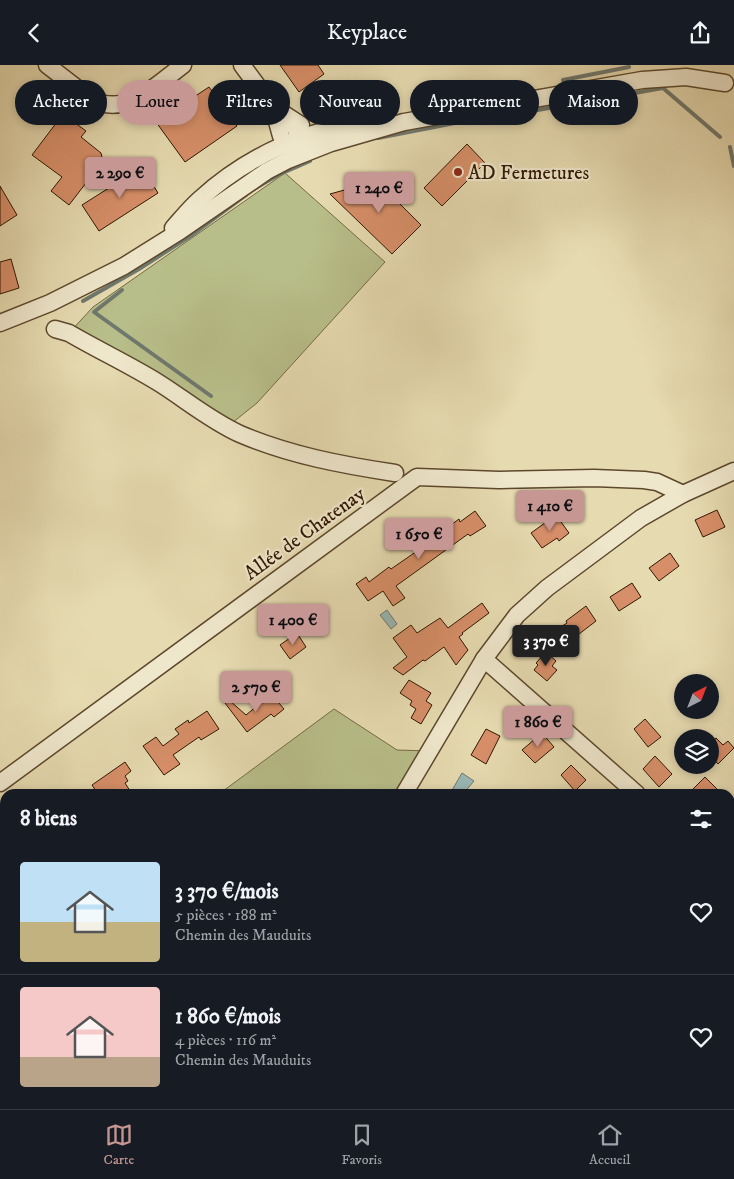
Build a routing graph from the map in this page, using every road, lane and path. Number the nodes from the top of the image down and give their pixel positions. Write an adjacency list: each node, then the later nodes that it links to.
1 (46, 65): 2 (street)
2 (182, 65)
3 (242, 65): 6 (street)
4 (691, 65): 7 (street)
5 (712, 65): 8 (street)
6 (253, 80)
7 (642, 80): 8 (street); 10 (street)
8 (729, 84)
9 (292, 120): 12 (street); 13 (street)
10 (404, 122): 12 (street); 14 (street)
11 (281, 125): 13 (street)
12 (322, 131): 13 (street)
13 (289, 142): 14 (street); 15 (street); 16 (street)
14 (315, 149): 15 (street)
15 (222, 202): 16 (street)
16 (154, 247): 17 (street)
17 (0, 323)
18 (55, 329): 20 (street)
19 (734, 471): 21 (street)
20 (404, 475): 21 (street); 23 (street, Allée de Chatenay)
21 (682, 494): 22 (street)
22 (484, 659): 24 (street); 25 (street)
23 (0, 783)
24 (407, 789)
25 (630, 789)

